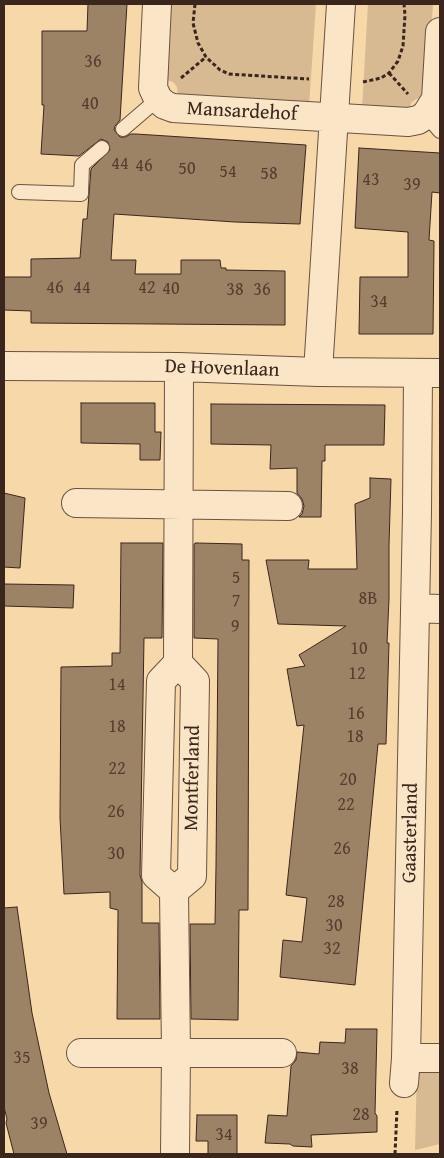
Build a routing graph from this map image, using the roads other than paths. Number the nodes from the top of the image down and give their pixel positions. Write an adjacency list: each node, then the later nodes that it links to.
1 (157, 4): 4 (street, Mansardehof)
2 (341, 4): 5 (street)
3 (440, 32): 6 (street, Mansardehof)
4 (158, 98): 5 (street, Mansardehof); 7 (lane)
5 (334, 118): 6 (street, Mansardehof); 12 (street)
6 (433, 123)
7 (123, 129)
8 (102, 148): 9 (lane)
9 (18, 192)
10 (4, 366): 11 (street, De Hovenlaan)
11 (179, 368): 12 (street, De Hovenlaan); 15 (street)
12 (318, 372): 13 (street, De Hovenlaan)
13 (429, 373): 17 (street, Gaasterland)
14 (76, 503): 15 (street)
15 (179, 504): 16 (street); 18 (street)
16 (288, 506)
17 (428, 608): 23 (street, Gaasterland)
18 (178, 663): 19 (street, Montferland); 19 (street, Montferland)
19 (174, 891): 21 (street)
20 (81, 1053): 21 (street)
21 (176, 1053): 22 (street); 24 (street)
22 (282, 1053)
23 (440, 1058)
24 (175, 1154)

